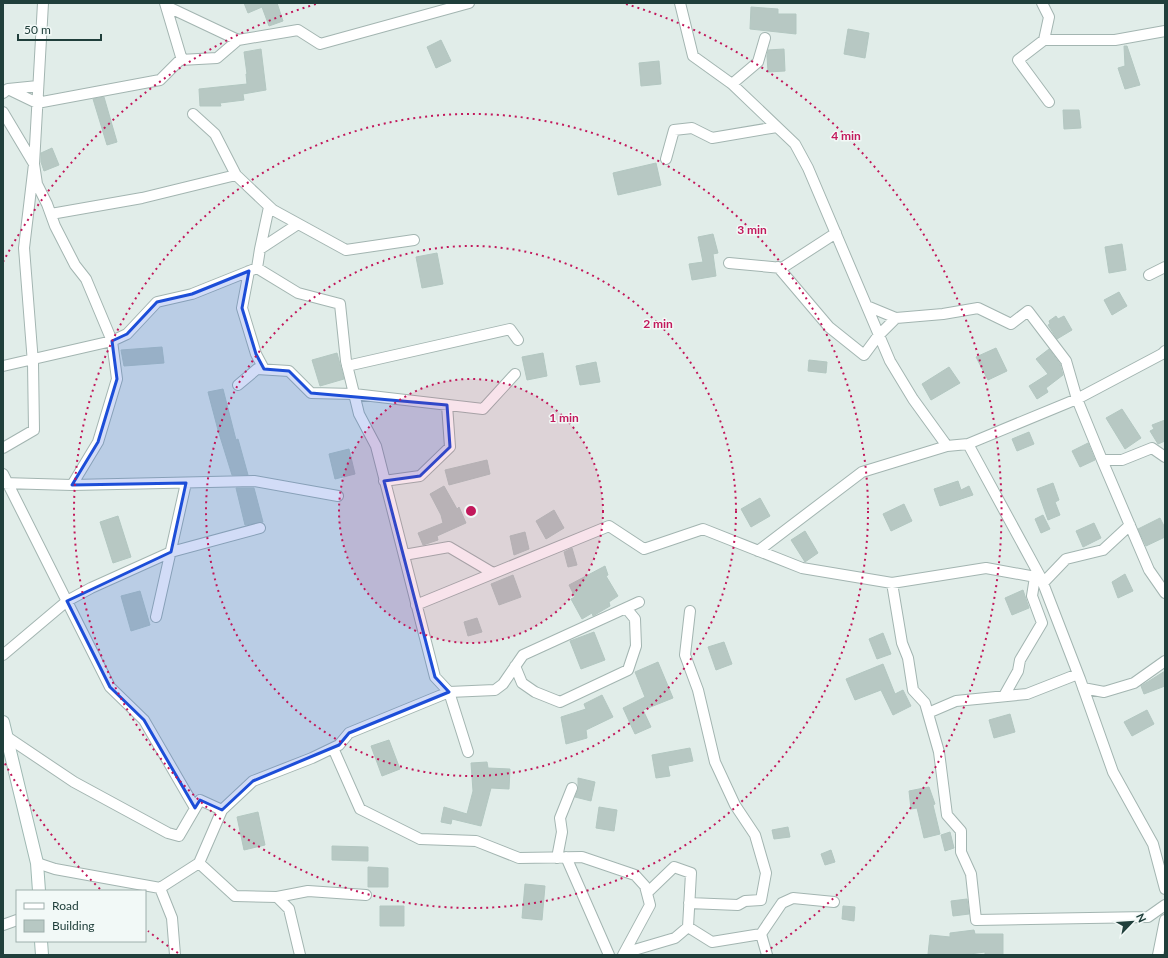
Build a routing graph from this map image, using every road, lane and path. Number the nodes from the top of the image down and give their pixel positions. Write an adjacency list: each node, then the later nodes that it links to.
1 (43, 3): 12 (street)
2 (469, 3): 8 (street)
3 (680, 3): 11 (street)
4 (1042, 3): 9 (street)
5 (166, 4): 8 (street); 10 (street)
6 (1165, 32): 9 (street)
7 (765, 38): 11 (street)
8 (238, 40): 10 (street)
9 (1044, 40): 14 (street)
10 (182, 60): 15 (street)
11 (732, 84): 18 (street)
12 (38, 86): 13 (street); 15 (street)
13 (6, 91): 15 (street)
14 (1049, 102)
15 (37, 103): 20 (street)
16 (3, 112): 20 (street)
17 (193, 114): 21 (street)
18 (777, 127): 19 (street); 25 (street)
19 (666, 159)
20 (34, 164): 23 (street); 39 (street)
21 (236, 175): 22 (street); 23 (street)
22 (270, 207): 24 (street); 27 (street)
23 (51, 214): 37 (street)
24 (298, 224): 26 (street); 27 (street)
25 (836, 232): 30 (street); 33 (street)
26 (414, 240)
27 (260, 249): 31 (street)
28 (729, 263): 30 (street)
29 (1165, 266): 32 (street)
30 (778, 267): 35 (street)
31 (253, 270): 37 (street); 41 (street); 42 (street)
32 (1149, 275)
33 (867, 306): 34 (street); 35 (street)
34 (896, 318): 35 (street); 46 (street)
35 (878, 336): 49 (street)
36 (518, 340): 41 (street)
37 (112, 341): 39 (street); 56 (street)
38 (1164, 354): 46 (street)
39 (33, 360): 40 (street); 50 (street)
40 (3, 366)
41 (348, 366): 45 (street)
42 (264, 369): 44 (street); 45 (street)
43 (515, 374): 47 (street)
44 (238, 385)
45 (354, 394): 47 (street); 54 (street)
46 (1077, 399): 48 (street); 52 (street)
47 (446, 405): 54 (street)
48 (968, 444): 49 (street); 64 (street)
49 (947, 446): 60 (street)
50 (3, 448)
51 (1165, 457): 52 (street)
52 (1102, 460): 58 (street)
53 (4, 480): 56 (street); 67 (street)
54 (384, 481): 62 (street)
55 (186, 483): 56 (street); 57 (street); 61 (street)
56 (72, 485)
57 (338, 496)
58 (1130, 525): 64 (street); 66 (street)
59 (260, 528): 61 (street)
60 (758, 551): 63 (street); 65 (street)
61 (170, 552): 67 (street); 72 (street)
62 (404, 555): 63 (street); 69 (street)
63 (493, 573): 69 (street)
64 (1040, 579): 65 (street); 76 (street); 79 (street)
65 (892, 583): 80 (street)
66 (1165, 593)
67 (67, 601): 73 (street); 86 (street)
68 (639, 602): 70 (street)
69 (416, 605): 78 (street)
70 (626, 608): 75 (street); 75 (street)
71 (690, 611): 98 (street)
72 (156, 617)
73 (3, 655)
74 (1165, 661): 77 (street)
75 (515, 666): 78 (street)
76 (1078, 674): 77 (street); 79 (street)
77 (1083, 688): 91 (street)
78 (449, 692): 83 (street); 84 (street)
79 (1004, 696): 80 (street)
80 (928, 713): 99 (street)
81 (3, 722): 82 (street)
82 (7, 737): 86 (street); 89 (street)
83 (333, 748): 87 (street); 88 (street)
84 (468, 752)
85 (572, 788): 88 (street)
86 (195, 808): 87 (street)
87 (222, 810): 90 (street)
88 (562, 857): 94 (street); 110 (street)
89 (37, 863): 92 (street); 93 (street)
90 (199, 863): 92 (street); 96 (street)
91 (1165, 885)
92 (160, 888): 108 (street)
93 (39, 890)
94 (647, 892): 98 (street); 106 (street)
95 (366, 895): 96 (street)
96 (277, 897): 109 (street)
97 (834, 902): 104 (street)
98 (689, 903): 103 (street)
99 (1165, 905)
100 (16, 920): 102 (street)
101 (1165, 920): 112 (street)
102 (3, 925)
103 (688, 927): 104 (street); 106 (street)
104 (761, 934): 111 (street)
105 (41, 942): 107 (street)
106 (623, 954)
107 (42, 955)
108 (175, 955)
109 (300, 955)
110 (609, 955)
111 (768, 955)
112 (1158, 955)

